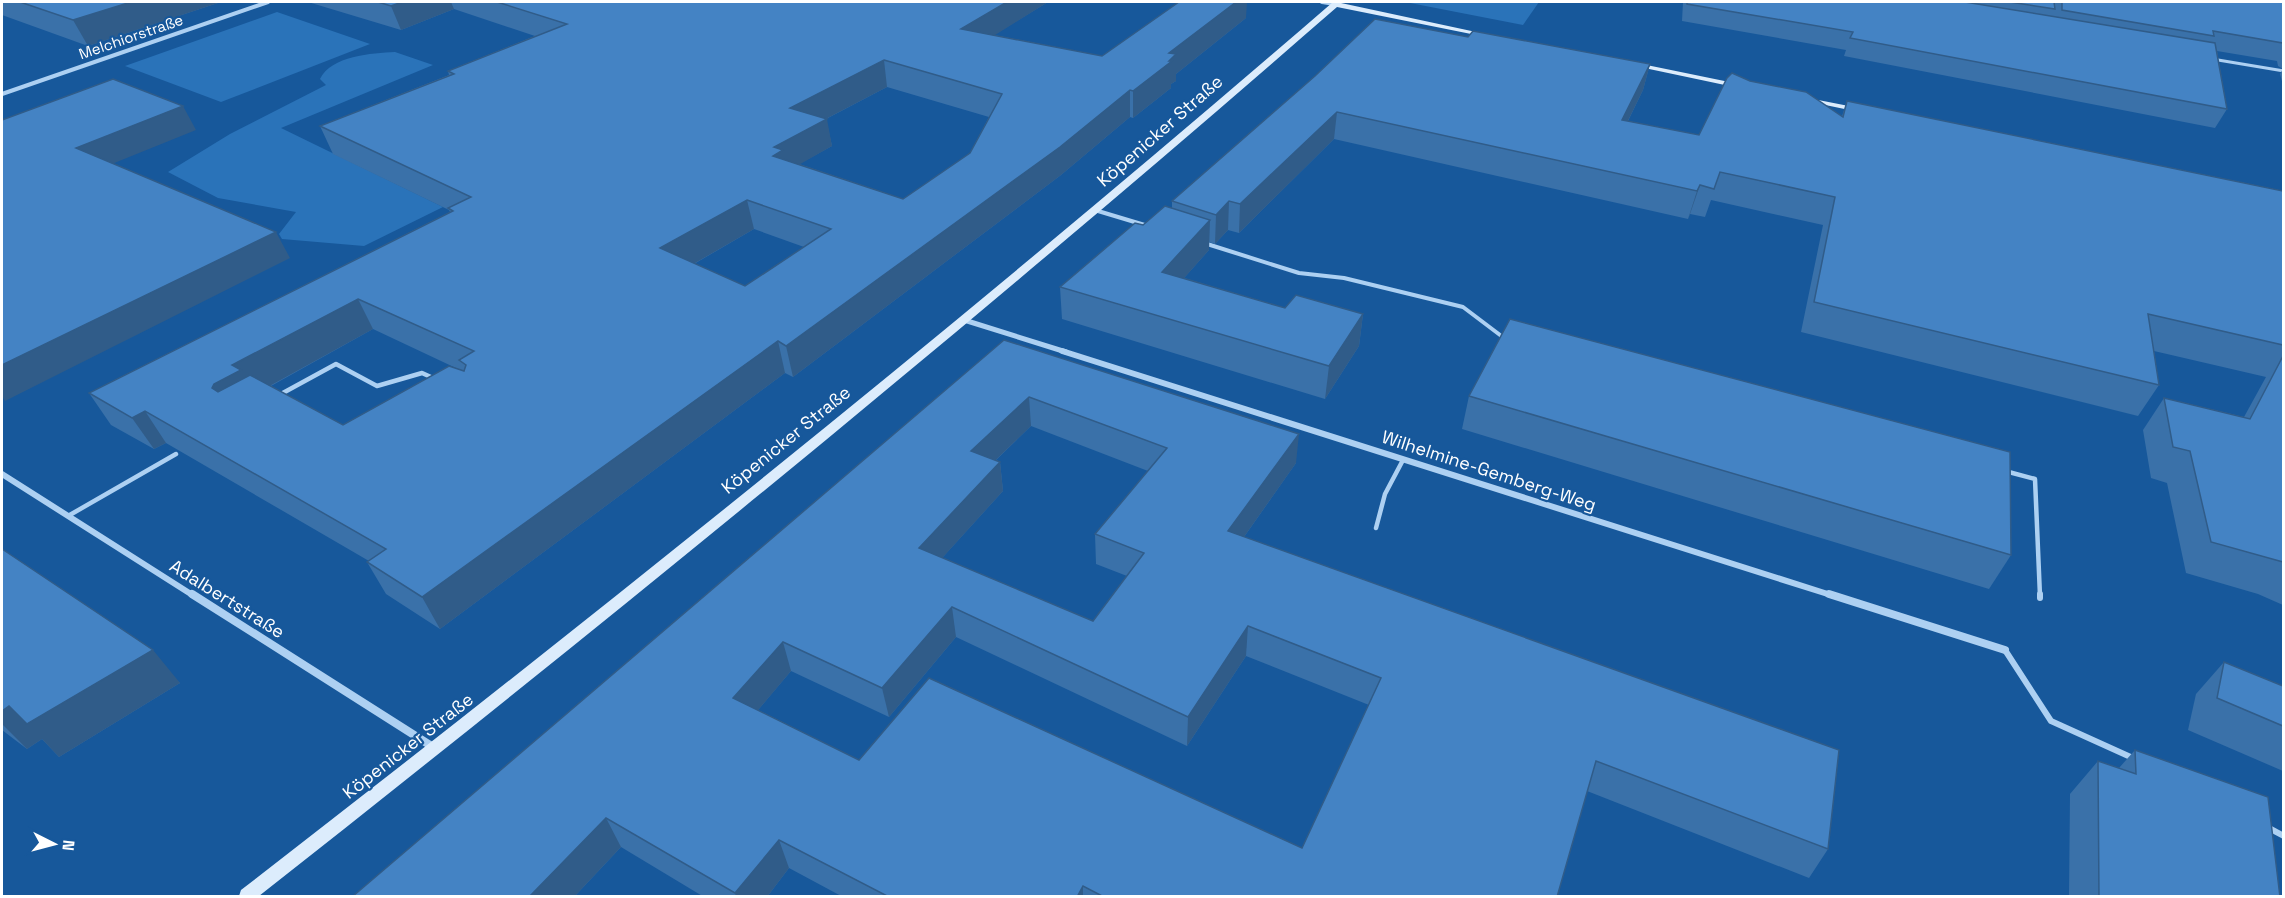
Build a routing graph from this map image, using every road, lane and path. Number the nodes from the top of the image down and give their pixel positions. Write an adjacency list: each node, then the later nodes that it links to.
1 (268, 2): 9 (street, Melchiorstraße)
2 (1322, 2): 3 (street)
3 (1337, 3): 4 (main road); 12 (main road, Köpenicker Straße)
4 (1497, 37)
5 (2203, 57): 7 (lane)
6 (1622, 62): 8 (main road)
7 (2283, 71)
8 (1749, 88)
9 (2, 94)
10 (1793, 97): 11 (main road)
11 (1868, 112)
12 (1098, 211): 13 (lane); 15 (main road, Köpenicker Straße)
13 (1159, 229)
14 (1192, 240): 16 (lane)
15 (964, 320): 20 (street, Wilhelmine-Gemberg-Weg); 27 (main road, Köpenicker Straße)
16 (1509, 341)
17 (444, 383): 18 (lane)
18 (276, 397)
19 (176, 454): 23 (lane)
20 (1403, 460): 24 (lane); 26 (street, Wilhelmine-Gemberg-Weg)
21 (2001, 470): 25 (lane)
22 (2, 474): 23 (street, Adalbertstraße)
23 (68, 516): 27 (street, Adalbertstraße)
24 (1376, 528)
25 (2040, 598)
26 (2005, 650): 28 (lane)
27 (436, 748): 31 (main road, Köpenicker Straße)
28 (2141, 762)
29 (2255, 821): 30 (lane)
30 (2283, 836)
31 (247, 897)

